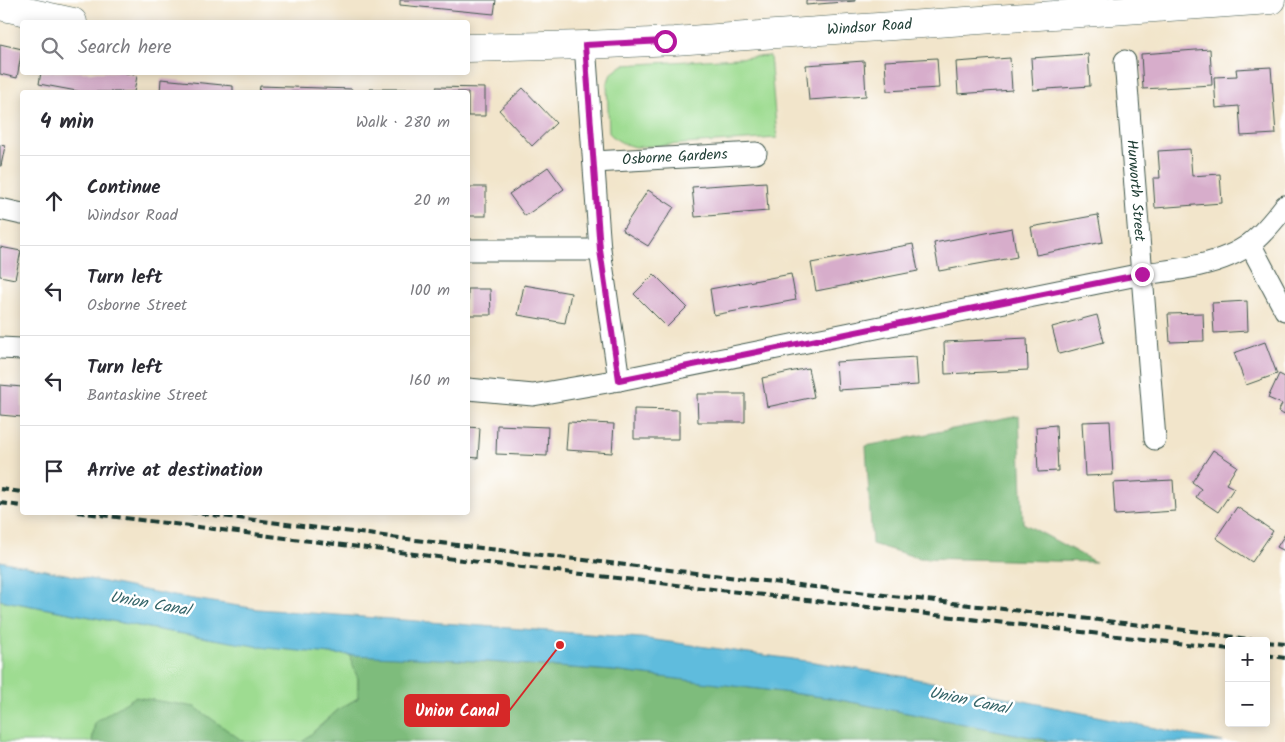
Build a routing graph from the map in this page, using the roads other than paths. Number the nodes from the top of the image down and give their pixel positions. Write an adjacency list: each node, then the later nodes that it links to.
1 (1271, 0): 4 (street, Windsor Road)
2 (0, 6): 3 (street)
3 (65, 20)
4 (585, 45): 5 (street, Windsor Road); 8 (street)
5 (470, 48)
6 (1125, 61): 15 (street, Hurworth Street)
7 (756, 153): 8 (street, Osborne Gardens)
8 (594, 162): 14 (street)
9 (1285, 206): 12 (street)
10 (0, 209): 11 (street)
11 (20, 214)
12 (1250, 244): 15 (street); 16 (street)
13 (470, 250): 14 (street)
14 (600, 250): 19 (street)
15 (1142, 274): 19 (street); 21 (street, Hurworth Street)
16 (1285, 310)
17 (0, 348): 18 (street)
18 (20, 349)
19 (619, 380): 20 (street)
20 (470, 389)
21 (1155, 439)

